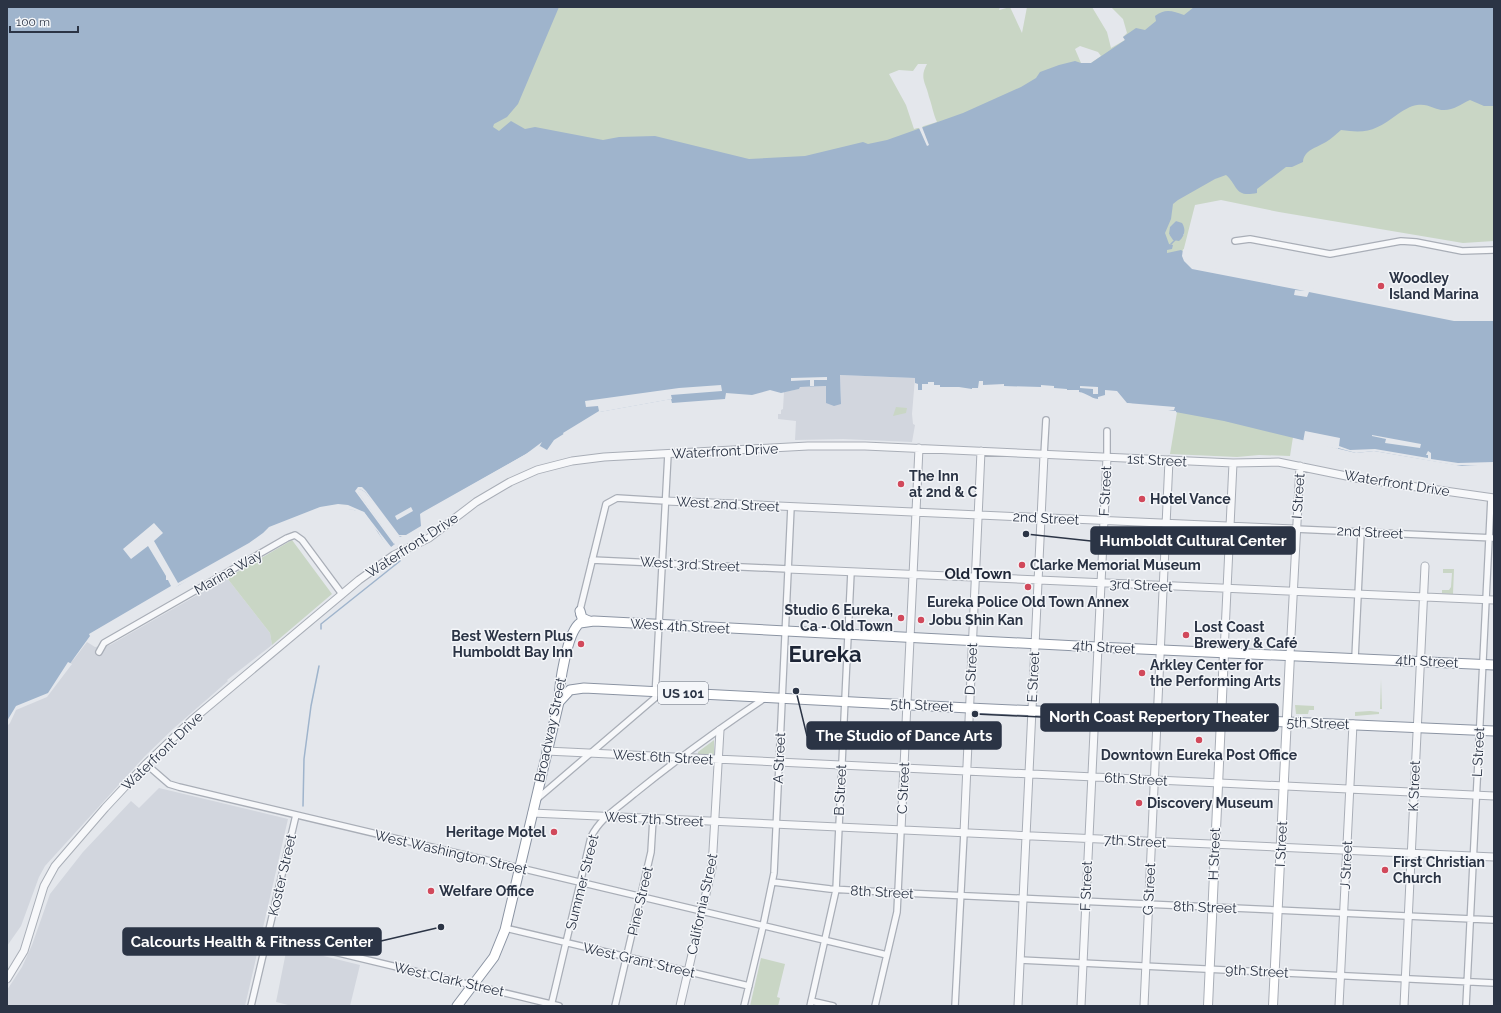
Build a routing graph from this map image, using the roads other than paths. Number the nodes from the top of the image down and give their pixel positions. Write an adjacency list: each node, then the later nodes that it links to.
1 (1235, 241): 2 (street)
2 (1494, 250)
3 (1046, 420): 8 (street, E Street)
4 (1108, 431): 9 (street, F Street)
5 (919, 448): 6 (street, 1st Street); 7 (street, Waterfront Drive); 16 (street, C Street)
6 (981, 451): 8 (street, 1st Street); 17 (street, D Street)
7 (668, 454): 14 (street); 37 (street, Waterfront Drive)
8 (1044, 455): 9 (street, 1st Street); 18 (street, E Street)
9 (1107, 457): 10 (street, 1st Street); 19 (street, F Street)
10 (1169, 460): 11 (street, 1st Street); 20 (street, G Street)
11 (1233, 463): 12 (street, 1st Street); 21 (street, H Street)
12 (1300, 466): 13 (street, Waterfront Drive); 22 (street, I Street)
13 (1492, 498): 24 (street, L Street)
14 (666, 501): 15 (street, West 2nd Street); 25 (street, Broadway Street); 26 (street)
15 (791, 507): 16 (street, 2nd Street); 28 (street, A Street)
16 (915, 512): 17 (street, 2nd Street); 30 (street, C Street)
17 (978, 515): 18 (street, 2nd Street); 31 (street, D Street)
18 (1041, 518): 19 (street, 2nd Street); 32 (street, E Street)
19 (1104, 520): 20 (street, 2nd Street); 33 (street, F Street)
20 (1166, 523): 21 (street, 2nd Street); 34 (street, G Street)
21 (1230, 526): 22 (street, 2nd Street); 35 (street, H Street)
22 (1295, 529): 23 (street, 2nd Street); 36 (street, I Street)
23 (1361, 532): 24 (street, 2nd Street); 38 (street)
24 (1492, 538): 40 (street, L Street)
25 (592, 560): 26 (street, West 3rd Street); 42 (street, Broadway Street)
26 (663, 563): 28 (street, West 3rd Street); 44 (street)
27 (1425, 566): 39 (street, K Street)
28 (788, 569): 29 (street, 3rd Street); 46 (street, A Street)
29 (851, 572): 30 (street, 3rd Street); 47 (street, B Street)
30 (912, 574): 31 (street, 3rd Street); 48 (street, C Street)
31 (975, 577): 32 (street, 3rd Street); 49 (street, D Street)
32 (1038, 580): 33 (street, 3rd Street); 50 (street, E Street)
33 (1101, 583): 34 (street, 3rd Street); 51 (street, F Street)
34 (1163, 585): 35 (street, 3rd Street); 52 (street, G Street)
35 (1227, 588): 36 (street, 3rd Street); 54 (street, H Street)
36 (1292, 591): 38 (street, 3rd Street); 55 (street, I Street)
37 (342, 594): 53 (street, Marina Way); 84 (street, Waterfront Drive)
38 (1358, 594): 39 (street, 3rd Street); 56 (street)
39 (1423, 597): 40 (street, 3rd Street); 57 (street, K Street)
40 (1485, 600): 41 (street, 3rd Street); 59 (street, L Street)
41 (1494, 600)
42 (580, 611): 43 (highway); 45 (street, Broadway Street)
43 (589, 621): 44 (highway, West 4th Street); 45 (highway, West 4th Street)
44 (660, 625): 46 (highway, West 4th Street); 62 (street)
45 (577, 626): 58 (highway, Broadway Street)
46 (785, 632): 47 (highway, 4th Street); 64 (street, A Street)
47 (848, 634): 48 (highway, 4th Street); 65 (street, B Street)
48 (910, 638): 49 (highway, 4th Street); 67 (street, C Street)
49 (972, 640): 50 (highway, 4th Street); 68 (street, D Street)
50 (1035, 643): 51 (highway, 4th Street); 69 (street, E Street)
51 (1097, 647): 52 (highway, 4th Street); 70 (street, F Street)
52 (1160, 650): 54 (highway, 4th Street); 71 (street, G Street)
53 (99, 652)
54 (1224, 652): 55 (highway, 4th Street); 72 (main road, H Street)
55 (1290, 655): 56 (highway, 4th Street); 73 (main road, I Street)
56 (1355, 658): 57 (highway, 4th Street)
57 (1420, 660): 59 (highway, 4th Street); 75 (street, K Street)
58 (565, 664): 61 (highway); 66 (highway, Broadway Street)
59 (1481, 664): 60 (highway, 4th Street); 77 (street, L Street)
60 (1494, 665)
61 (580, 688): 62 (highway, US 101); 66 (highway)
62 (657, 692): 63 (highway, US 101); 80 (street)
63 (766, 698): 64 (highway, US 101); 76 (street, Summer Street)
64 (782, 699): 65 (highway, 5th Street / US 101); 83 (street, A Street)
65 (844, 701): 67 (highway, 5th Street / US 101); 85 (street, B Street)
66 (559, 702): 79 (highway, Broadway Street)
67 (907, 705): 68 (highway, 5th Street / US 101); 86 (street, C Street)
68 (969, 708): 69 (highway, 5th Street / US 101); 87 (street, D Street)
69 (1032, 709): 70 (highway, 5th Street / US 101); 88 (street, E Street)
70 (1094, 712): 71 (highway, 5th Street / US 101); 89 (street, F Street)
71 (1156, 715): 72 (highway, 5th Street / US 101); 90 (street, G Street)
72 (1220, 718): 73 (highway, 5th Street / US 101); 91 (main road, H Street)
73 (1286, 721): 74 (highway, 5th Street / US 101); 92 (main road, I Street)
74 (1353, 724): 75 (highway, 5th Street / US 101); 93 (street, J Street)
75 (1417, 728): 77 (highway, 5th Street / US 101); 94 (street, K Street)
76 (720, 730): 81 (street, Summer Street); 82 (street, California Street)
77 (1479, 730): 78 (highway, 5th Street / US 101); 95 (street, L Street)
78 (1494, 731)
79 (546, 751): 80 (street, West 6th Street); 97 (highway, Broadway Street)
80 (591, 754): 81 (street, West 6th Street); 97 (street)
81 (680, 758): 82 (street, West 6th Street); 100 (street, Summer Street)
82 (718, 760): 83 (street, West 6th Street); 102 (street, California Street)
83 (779, 763): 85 (street, 6th Street); 103 (street, A Street)
84 (146, 764): 99 (street, West Washington Street); 148 (street, Waterfront Drive)
85 (841, 766): 86 (street, 6th Street); 104 (street, B Street)
86 (904, 768): 87 (street, 6th Street); 105 (street, C Street)
87 (967, 771): 88 (street, 6th Street); 106 (street, D Street)
88 (1029, 774): 89 (street, 6th Street); 107 (street, E Street)
89 (1091, 777): 90 (street, 6th Street); 108 (street, F Street)
90 (1154, 780): 91 (street, 6th Street); 109 (street, G Street)
91 (1218, 783): 92 (street, 6th Street); 110 (main road, H Street)
92 (1283, 786): 93 (street, 6th Street); 111 (main road, I Street)
93 (1349, 789): 94 (street, 6th Street); 112 (street, J Street)
94 (1413, 792): 95 (street, 6th Street); 113 (street, K Street)
95 (1475, 794): 96 (street, 6th Street); 114 (street, L Street)
96 (1494, 796)
97 (535, 800): 98 (highway, Broadway Street)
98 (532, 813): 100 (street, West 7th Street); 116 (highway, Broadway Street)
99 (296, 815): 116 (street, West Washington Street); 135 (street, Koster Street)
100 (607, 816): 101 (street, West 7th Street); 117 (street, Summer Street)
101 (653, 819): 102 (street, West 7th Street); 122 (street, Pine Street)
102 (715, 822): 103 (street, West 7th Street); 128 (street, California Street)
103 (776, 825): 104 (street, 7th Street); 118 (street, A Street)
104 (838, 828): 105 (street, 7th Street); 119 (street, B Street)
105 (901, 830): 106 (street, 7th Street); 120 (street, C Street)
106 (964, 833): 107 (street, 7th Street); 121 (street, D Street)
107 (1026, 836): 108 (street, 7th Street); 123 (street, E Street)
108 (1088, 839): 109 (street, 7th Street); 124 (street, F Street)
109 (1151, 842): 110 (street, 7th Street); 125 (street, G Street)
110 (1215, 844): 111 (street, 7th Street); 126 (main road, H Street)
111 (1281, 848): 112 (street, 7th Street); 127 (main road, I Street)
112 (1347, 850): 113 (street, 7th Street); 129 (street, J Street)
113 (1410, 853): 114 (street, 7th Street); 130 (street, K Street)
114 (1473, 856): 115 (street, 7th Street); 131 (street, L Street)
115 (1494, 857)
116 (519, 868): 117 (street, West Washington Street); 134 (highway, Broadway Street)
117 (580, 882): 122 (street, West Washington Street); 137 (street, Summer Street)
118 (773, 882): 119 (street, 8th Street); 133 (street, A Street)
119 (836, 890): 120 (street, 8th Street); 136 (street, B Street)
120 (898, 893): 121 (street, 8th Street); 138 (street, C Street)
121 (961, 896): 123 (street, 8th Street); 163 (street, D Street)
122 (641, 897): 128 (street, West Washington Street); 139 (street, Pine Street)
123 (1023, 899): 124 (street, 8th Street); 140 (street, E Street)
124 (1086, 902): 125 (street, 8th Street); 141 (street, F Street)
125 (1148, 904): 126 (street, 8th Street); 142 (street, G Street)
126 (1212, 908): 127 (street, 8th Street); 143 (main road, H Street)
127 (1278, 910): 129 (street, 8th Street); 145 (main road, I Street)
128 (702, 911): 133 (street, West Washington Street); 144 (street, California Street)
129 (1343, 913): 130 (street, 8th Street); 146 (street, J Street)
130 (1408, 916): 131 (street, 8th Street); 147 (street, K Street)
131 (1470, 919): 132 (street, 8th Street); 149 (street, L Street)
132 (1494, 920)
133 (764, 926): 136 (street, West Washington Street); 152 (street, A Street)
134 (505, 928): 137 (street, West Grant Street); 151 (highway, Broadway Street)
135 (268, 936): 151 (street, West Clark Street); 155 (street, Koster Street)
136 (825, 940): 138 (street, West Washington Street); 153 (street, B Street)
137 (566, 943): 139 (street, West Grant Street); 154 (street, Summer Street)
138 (887, 955): 162 (street, C Street)
139 (626, 957): 144 (street, West Grant Street); 158 (street, Pine Street)
140 (1020, 960): 141 (street, 9th Street); 164 (street, E Street)
141 (1083, 963): 142 (street, 9th Street); 165 (street, F Street)
142 (1145, 966): 143 (street, 9th Street); 166 (street, G Street)
143 (1210, 969): 145 (street, 9th Street); 167 (main road, H Street)
144 (688, 971): 152 (street, West Grant Street); 159 (street, California Street)
145 (1275, 972): 146 (street, 9th Street); 168 (main road, I Street)
146 (1341, 975): 147 (street, 9th Street); 169 (street, J Street)
147 (1405, 978): 149 (street, 9th Street); 170 (street, K Street)
148 (7, 979)
149 (1467, 981): 150 (street, 9th Street); 171 (street, L Street)
150 (1494, 982)
151 (473, 986): 154 (street, West Clark Street); 156 (highway, Broadway Street)
152 (749, 986): 160 (street, A Street)
153 (810, 1003): 161 (street)
154 (552, 1005): 157 (street, West Clark Street)
155 (251, 1006)
156 (457, 1006)
157 (559, 1006)
158 (615, 1006)
159 (680, 1006)
160 (744, 1006)
161 (833, 1006)
162 (875, 1006)
163 (956, 1006)
164 (1018, 1006)
165 (1081, 1006)
166 (1144, 1006)
167 (1208, 1006)
168 (1273, 1006)
169 (1339, 1006)
170 (1404, 1006)
171 (1466, 1006)

